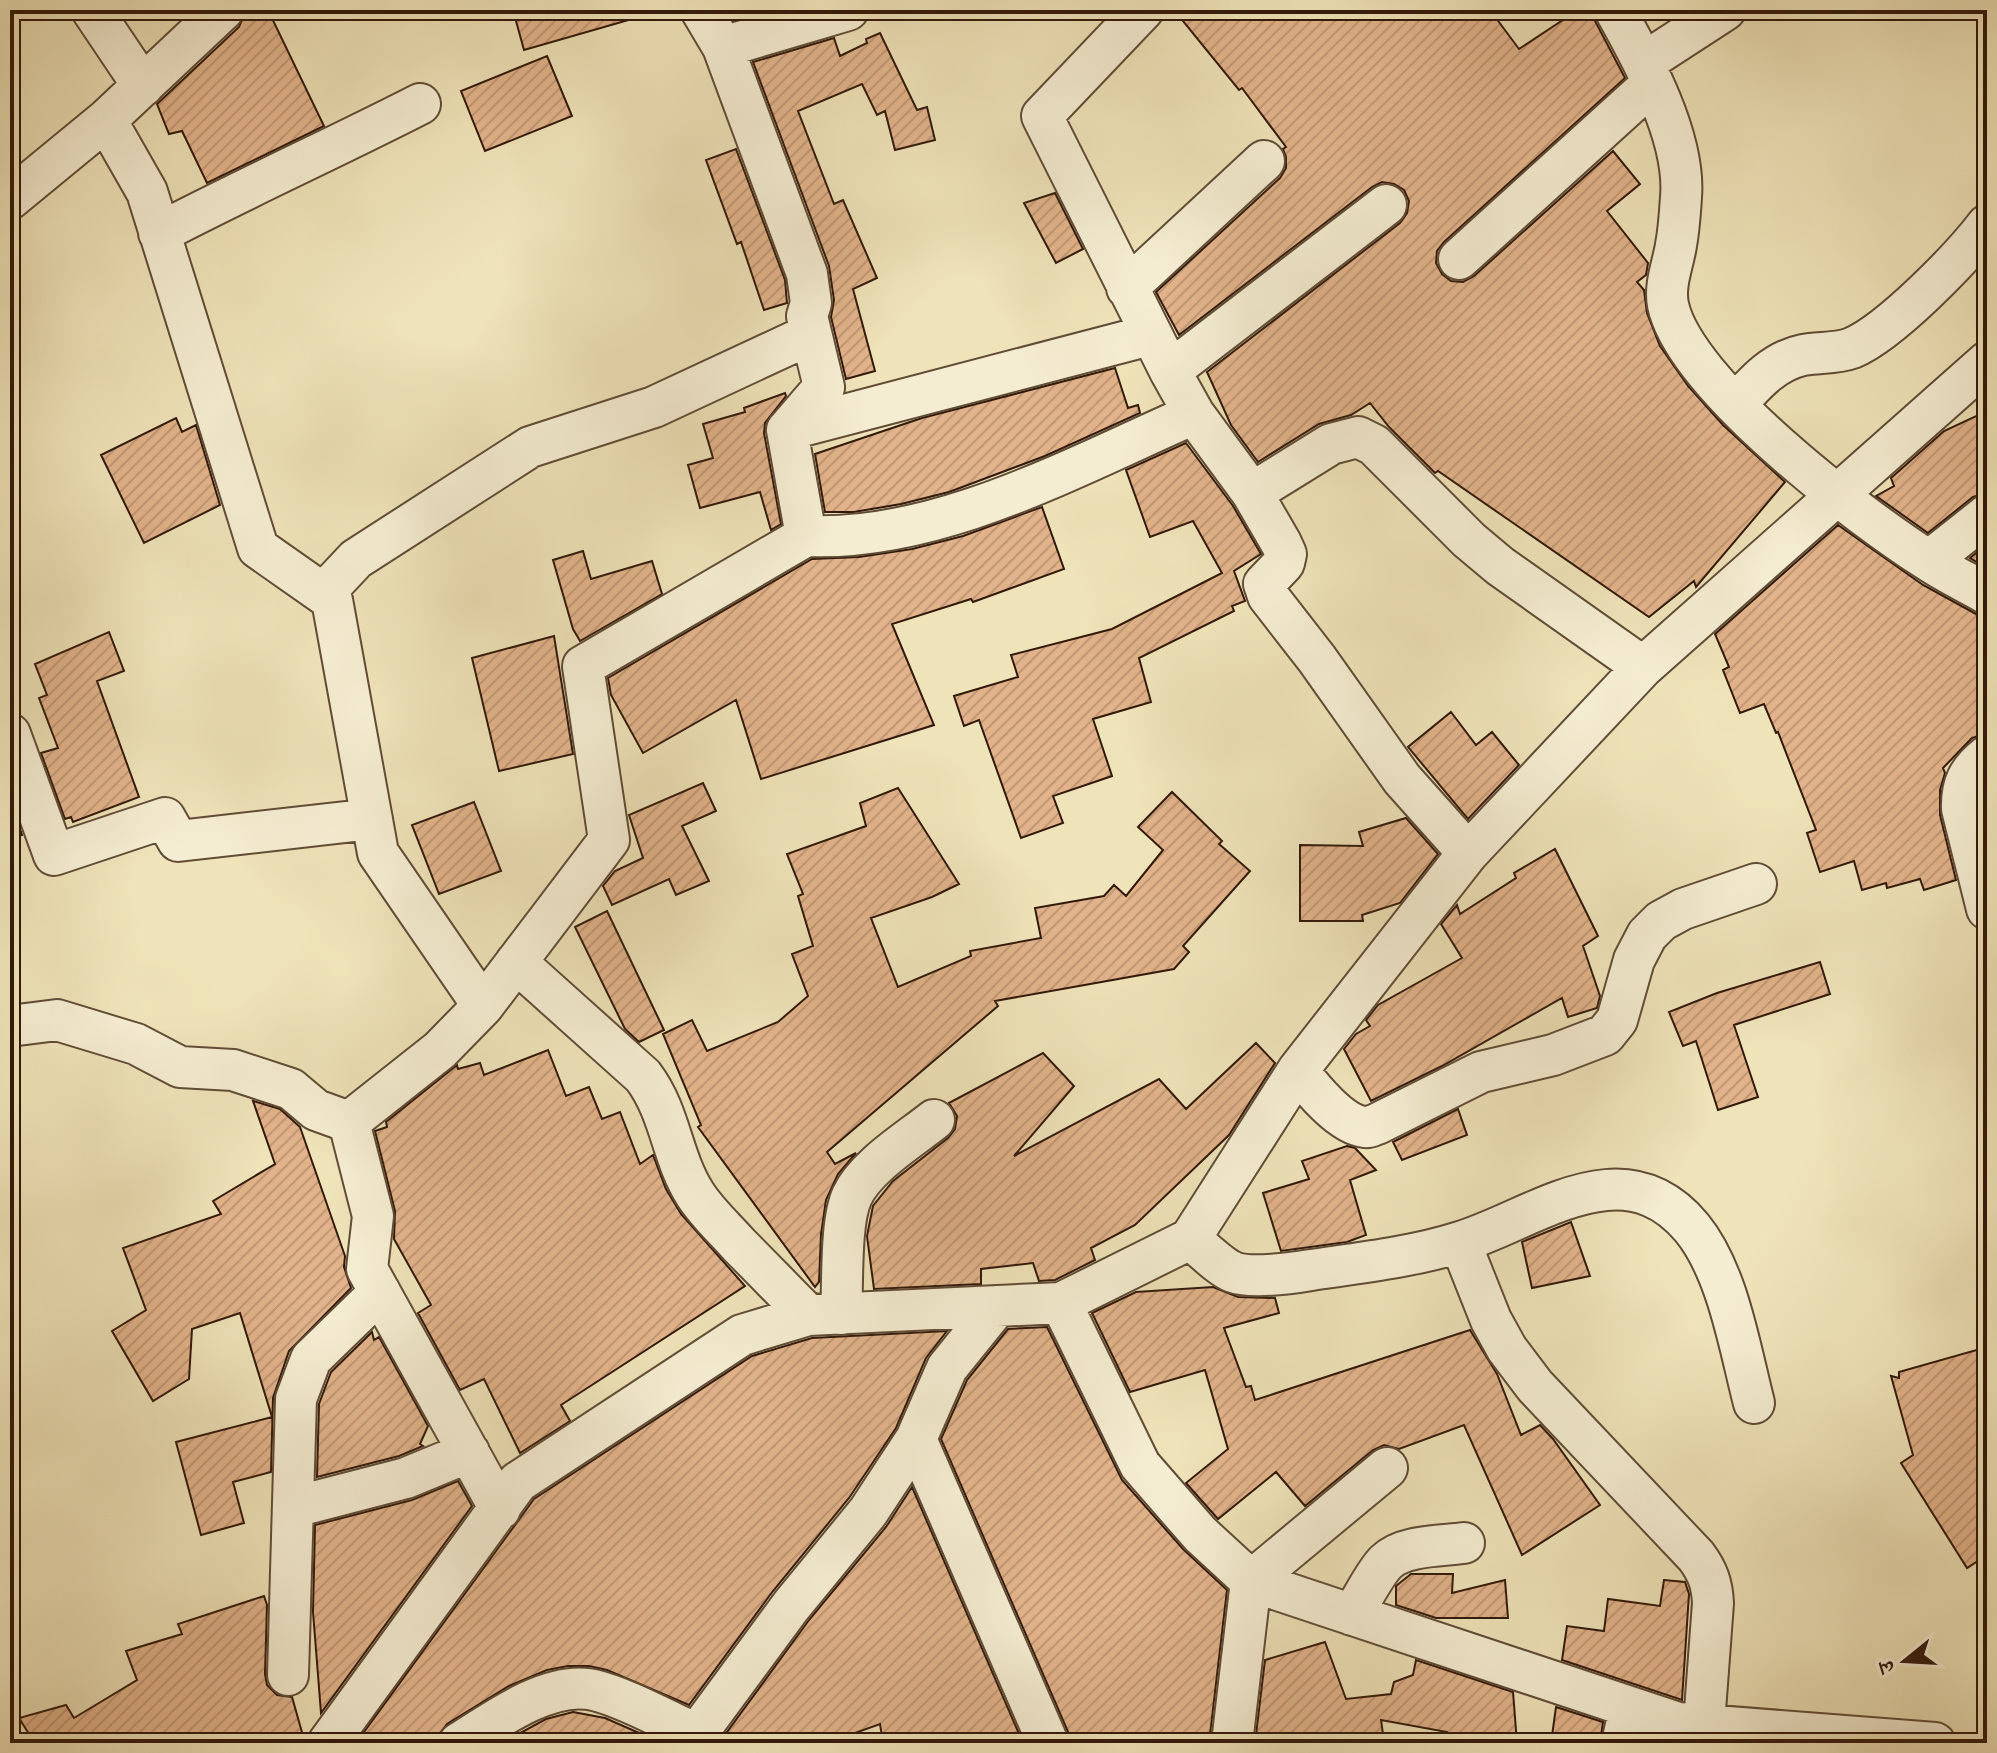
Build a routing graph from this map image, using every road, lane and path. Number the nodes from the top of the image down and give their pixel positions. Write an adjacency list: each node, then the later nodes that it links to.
1 (92, 10): 10 (street)
2 (223, 10): 10 (street)
3 (701, 10): 8 (street)
4 (848, 10): 8 (street)
5 (1143, 10): 19 (street)
6 (1615, 10): 9 (street)
7 (1725, 10): 9 (street)
8 (723, 47): 20 (street)
9 (1649, 73): 18 (street); 24 (street)
10 (143, 86): 12 (street)
11 (420, 104): 17 (street)
12 (106, 120): 14 (street); 17 (street)
13 (1264, 161): 19 (street)
14 (10, 199)
15 (1386, 205): 23 (street)
16 (1987, 225): 24 (street)
17 (159, 233): 32 (street)
18 (1459, 259)
19 (1127, 288): 21 (street)
20 (811, 334): 26 (street); 32 (street)
21 (1150, 335): 23 (street); 26 (street)
22 (1987, 362): 28 (street)
23 (1170, 371): 25 (street)
24 (1736, 404): 28 (street)
25 (1194, 414): 27 (street); 30 (street)
26 (787, 430): 30 (street)
27 (1252, 493): 34 (street); 38 (street)
28 (1836, 494): 31 (street); 34 (street)
29 (1987, 515): 31 (street)
30 (806, 536): 41 (street)
31 (1929, 561): 33 (street)
32 (324, 593): 37 (street)
33 (1987, 594)
34 (1643, 667): 38 (street)
35 (10, 734): 37 (street)
36 (1987, 756): 40 (street)
37 (372, 819): 42 (street)
38 (1468, 853): 44 (street)
39 (1756, 884): 44 (street)
40 (1987, 909)
41 (516, 962): 42 (street); 52 (street)
42 (483, 1006): 46 (street)
43 (10, 1026): 46 (street)
44 (1298, 1070): 47 (street)
45 (934, 1120): 52 (street)
46 (349, 1122): 49 (street)
47 (1190, 1239): 48 (street); 50 (street)
48 (1460, 1242): 53 (street); 64 (street)
49 (380, 1292): 55 (street); 57 (street)
50 (1061, 1303): 51 (street); 60 (street)
51 (997, 1306): 52 (street); 54 (street)
52 (825, 1315): 58 (street)
53 (1754, 1403)
54 (916, 1439): 65 (street); 68 (street)
55 (469, 1452): 57 (street); 58 (street)
56 (1387, 1468): 60 (street)
57 (294, 1507): 62 (street)
58 (500, 1509): 66 (street)
59 (1464, 1543): 61 (street)
60 (1251, 1581): 61 (street); 69 (street)
61 (1352, 1615): 63 (street)
62 (288, 1675)
63 (1626, 1725): 64 (street)
64 (1686, 1730): 70 (street)
65 (693, 1738): 67 (street)
66 (328, 1743)
67 (459, 1743)
68 (1048, 1743)
69 (1232, 1743)
70 (1935, 1743)

